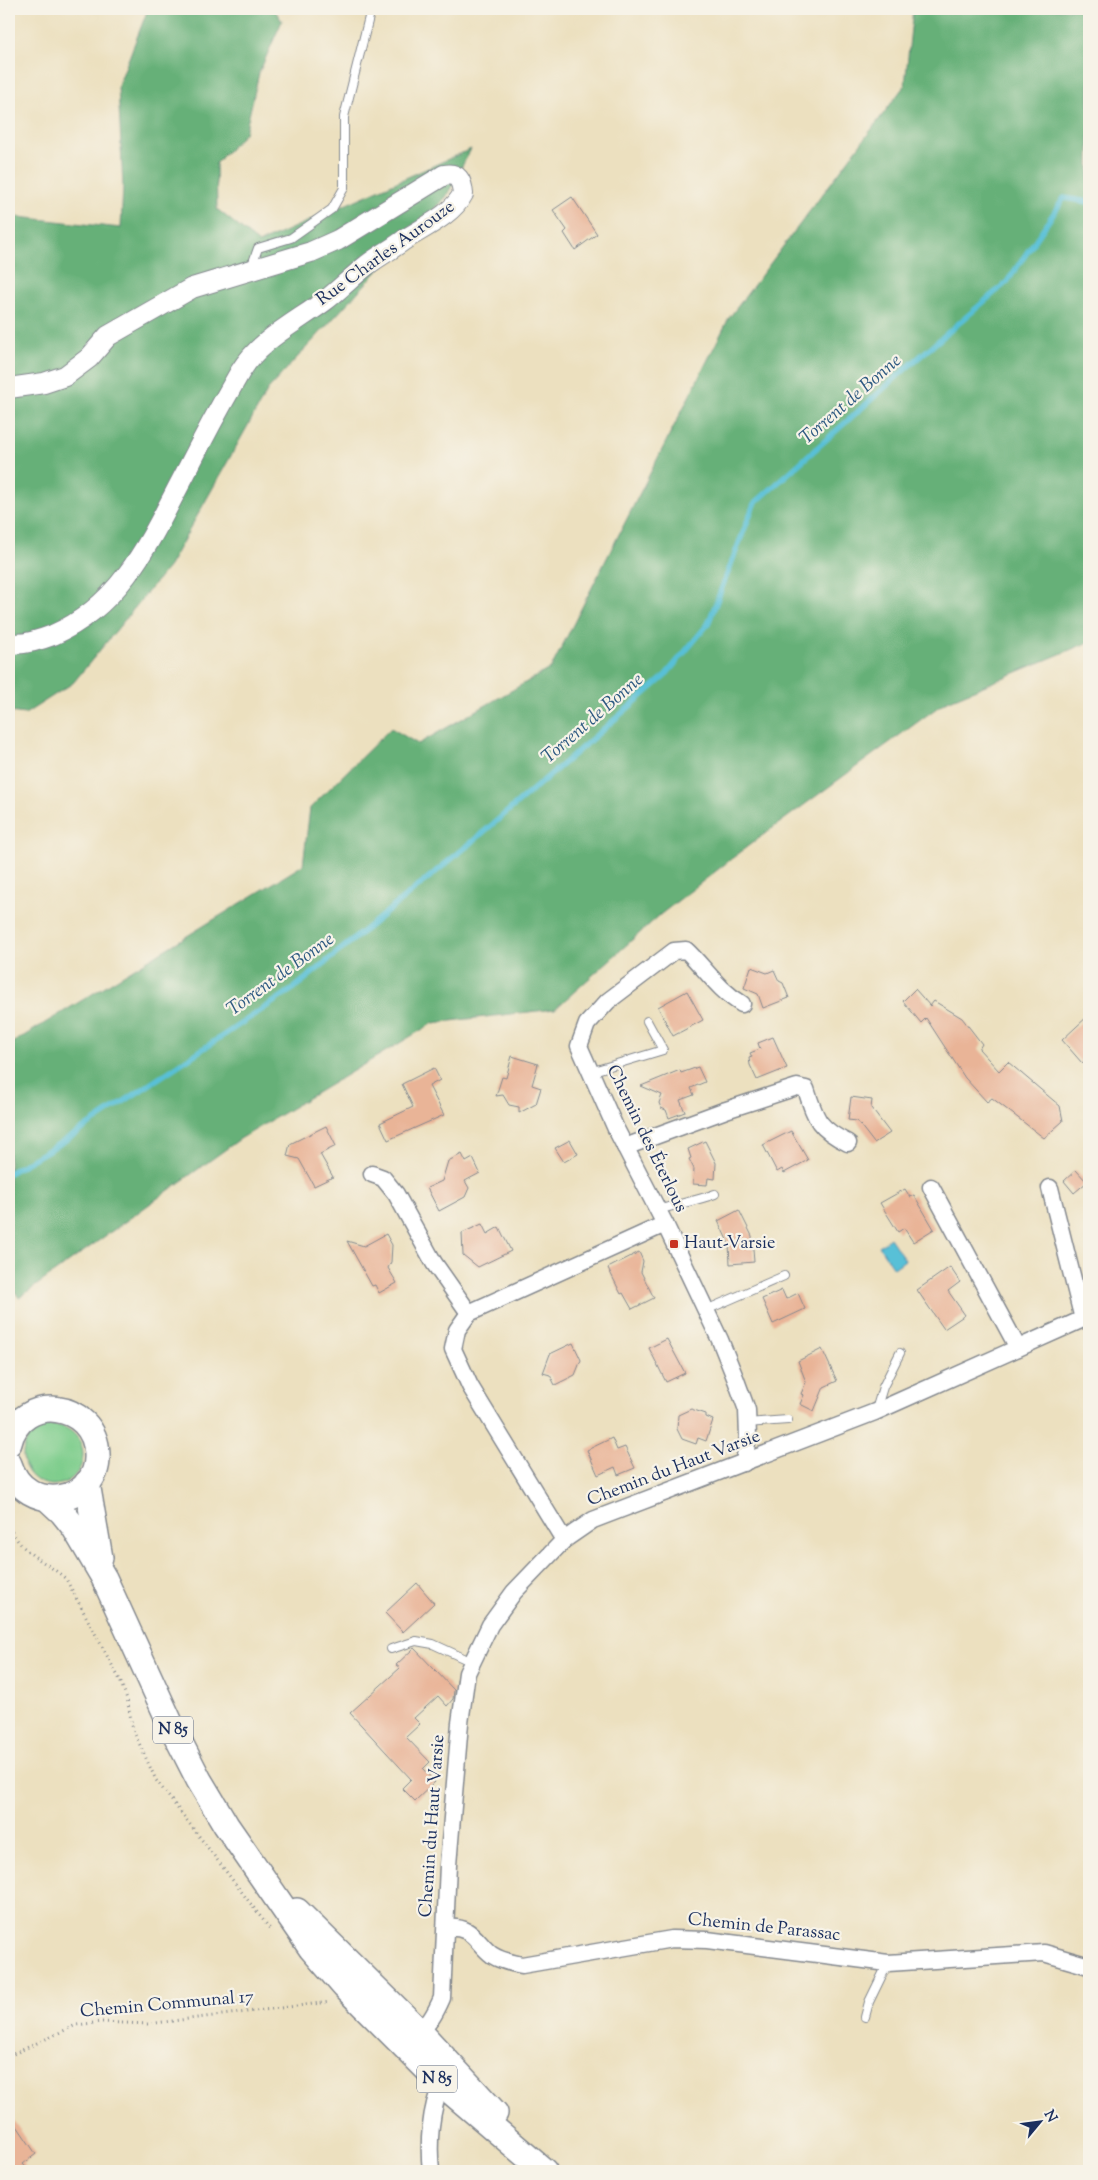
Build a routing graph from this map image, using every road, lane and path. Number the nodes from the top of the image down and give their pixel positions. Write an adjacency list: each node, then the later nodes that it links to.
1 (371, 9): 2 (lane)
2 (250, 270): 3 (street, Rue Charles Aurouze); 4 (street, Rue Charles Aurouze)
3 (9, 388)
4 (9, 642)
5 (742, 1004): 7 (street, Chemin des Éterlous)
6 (646, 1021): 7 (lane)
7 (590, 1072): 9 (street, Chemin des Éterlous)
8 (848, 1143): 9 (street)
9 (625, 1147): 14 (street, Chemin des Éterlous)
10 (372, 1174): 17 (street)
11 (930, 1187): 18 (street)
12 (1050, 1188): 18 (street, Chemin du Haut Varsie)
13 (715, 1194): 14 (lane)
14 (661, 1217): 16 (street, Chemin des Éterlous); 17 (street)
15 (784, 1276): 16 (lane)
16 (706, 1310): 22 (street, Chemin des Éterlous)
17 (469, 1313): 29 (street)
18 (1018, 1348): 20 (street, Chemin du Haut Varsie)
19 (900, 1353): 20 (lane)
20 (875, 1412): 24 (street, Chemin du Haut Varsie)
21 (788, 1420): 22 (lane)
22 (747, 1423): 24 (street, Chemin des Éterlous)
23 (9, 1443): 26 (main road)
24 (744, 1463): 29 (street, Chemin du Haut Varsie)
25 (9, 1464): 27 (main road)
26 (87, 1483): 27 (main road); 30 (main road, N 85)
27 (40, 1496): 28 (main road); 30 (main road, N 85)
28 (9, 1503)
29 (564, 1540): 32 (street, Chemin du Haut Varsie)
30 (104, 1578): 33 (main road, N 85)
31 (391, 1649): 32 (lane)
32 (472, 1662): 34 (street, Chemin du Haut Varsie)
33 (260, 1874): 37 (main road, N 85); 39 (main road, N 85)
34 (446, 1928): 35 (street, Chemin de Parassac); 39 (street, Chemin du Haut Varsie)
35 (888, 1963): 36 (street, Chemin de Parassac); 38 (lane)
36 (1089, 1966)
37 (339, 1994): 39 (street); 40 (path, Chemin Communal 17); 41 (main road, N 85)
38 (864, 2018)
39 (420, 2032): 42 (main road, N 85)
40 (9, 2056)
41 (442, 2084): 42 (main road, N 85); 43 (street)
42 (540, 2167)
43 (431, 2171)

